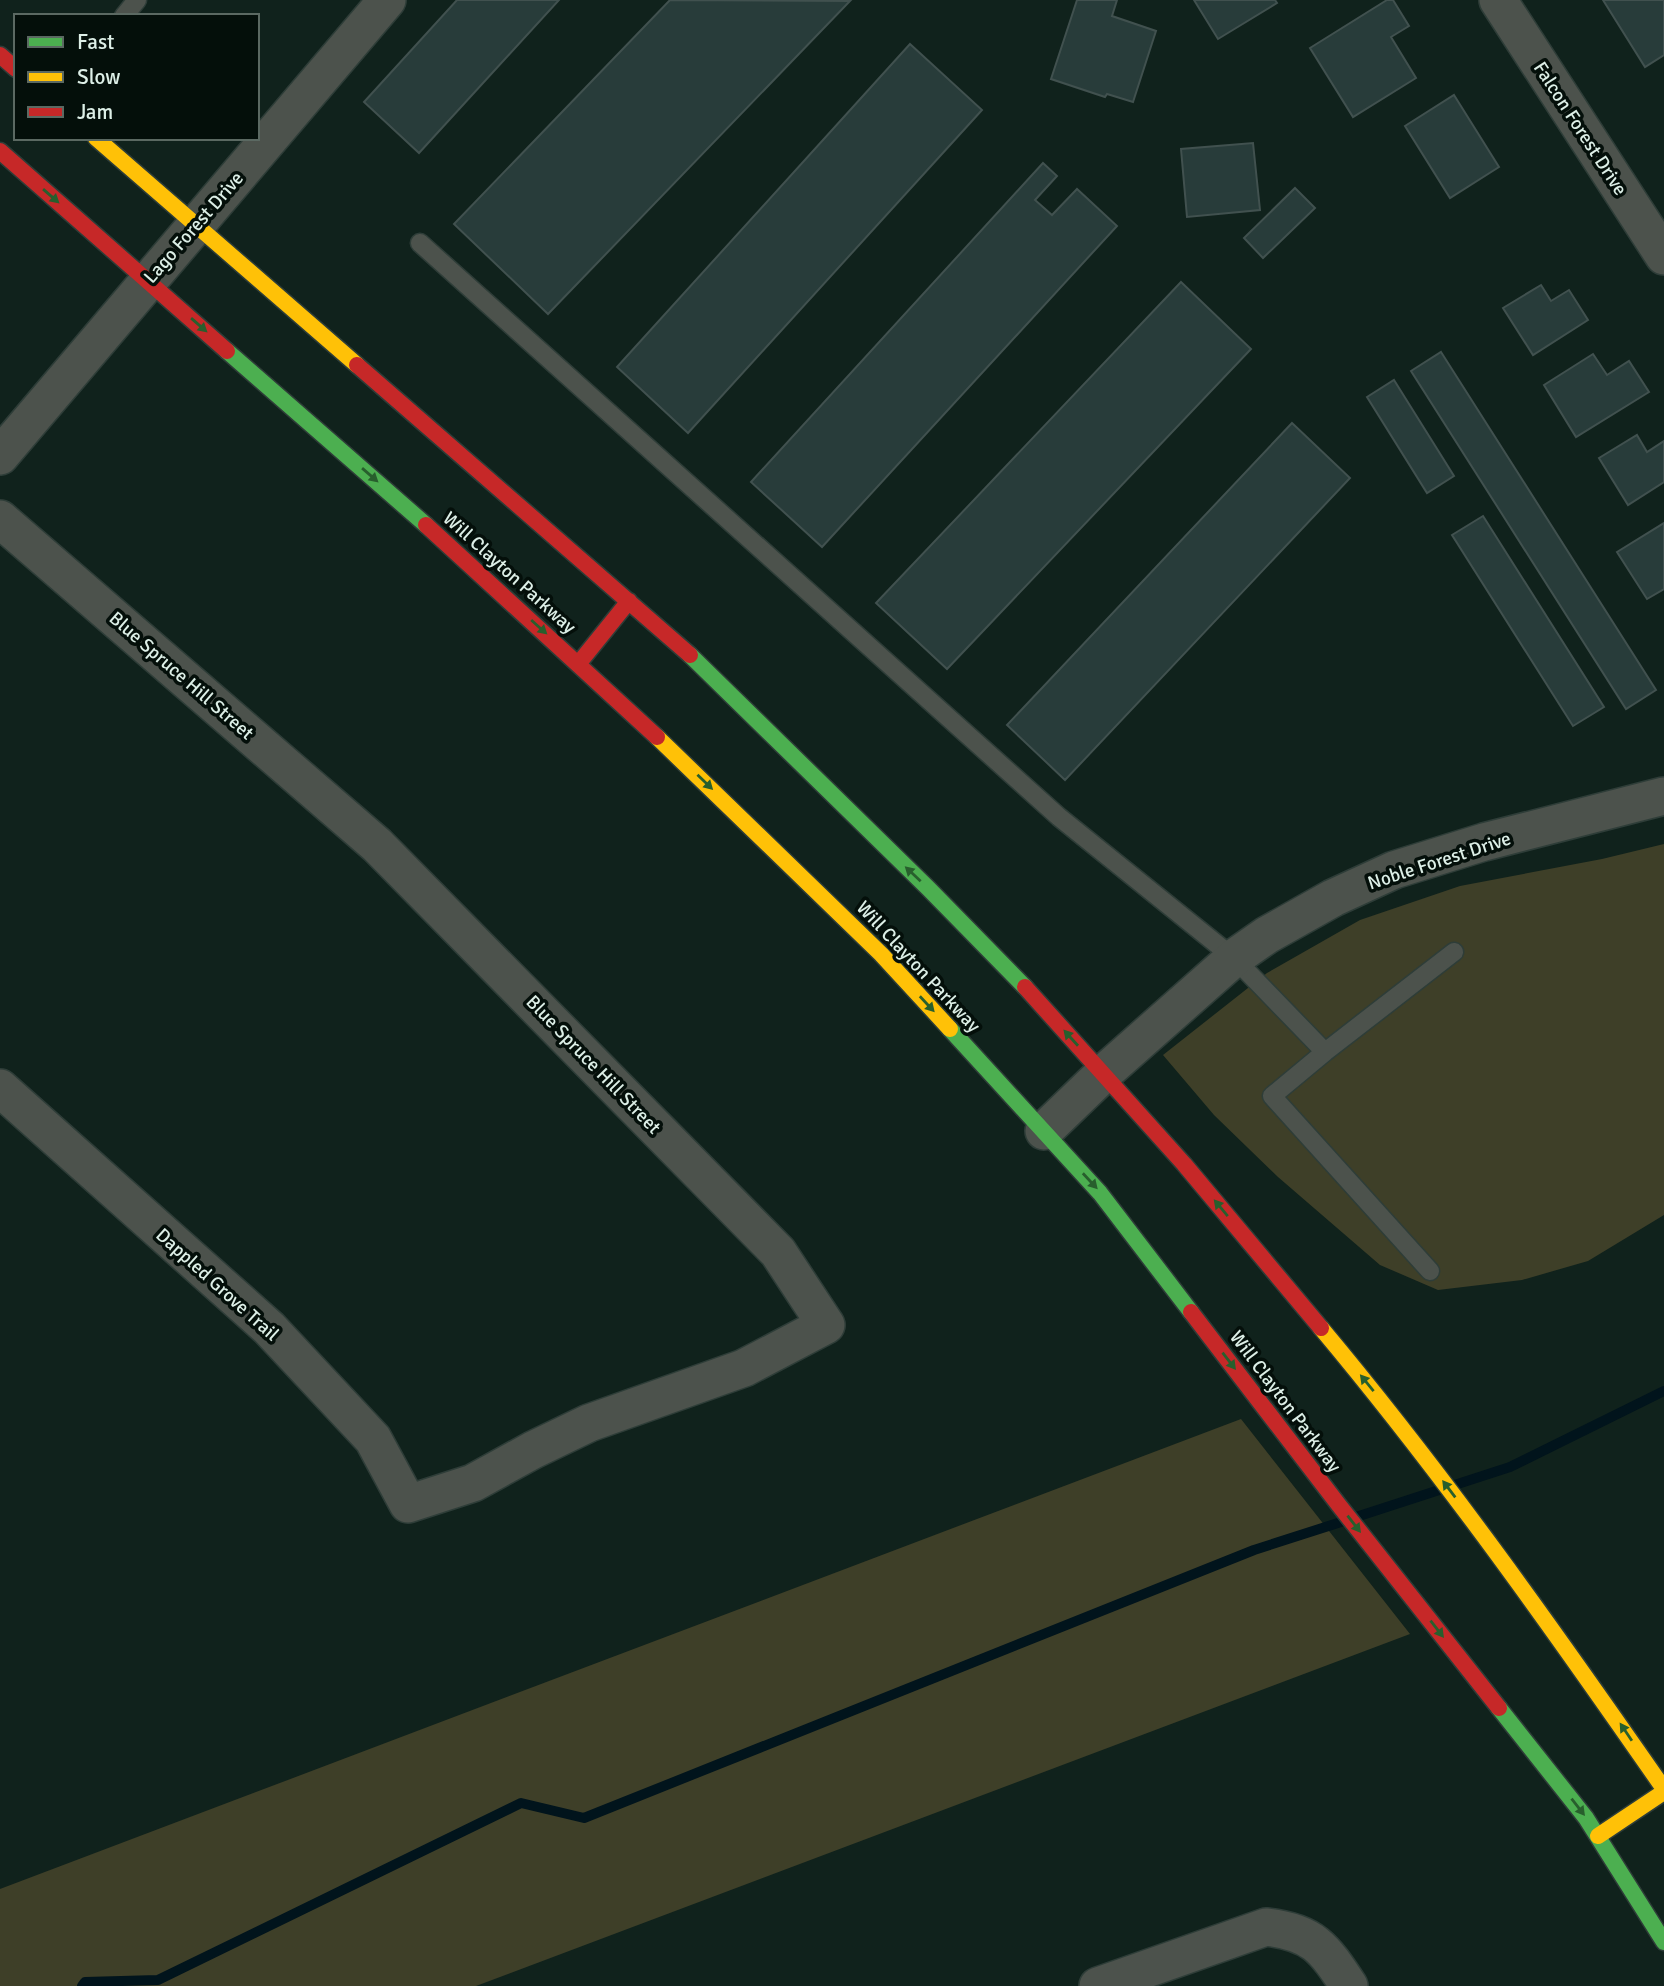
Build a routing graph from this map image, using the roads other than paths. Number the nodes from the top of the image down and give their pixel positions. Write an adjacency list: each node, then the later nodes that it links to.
1 (137, 0): 4 (lane)
2 (387, 0): 9 (street, Lago Forest Drive)
3 (1498, 0): 11 (street, Falcon Forest Drive)
4 (126, 14)
5 (0, 55): 6 (main road)
6 (14, 67)
7 (98, 140): 9 (main road)
8 (0, 151): 12 (main road, Will Clayton Parkway, one-way to 12)
9 (196, 224): 12 (street, Lago Forest Drive); 15 (main road)
10 (420, 243): 19 (lane)
11 (1664, 256)
12 (148, 280): 13 (street, Lago Forest Drive); 16 (main road, Will Clayton Parkway, one-way to 16)
13 (0, 456)
14 (0, 519): 25 (street, Blue Spruce Hill Street)
15 (629, 601): 16 (main road); 21 (main road, one-way to 15)
16 (579, 663): 23 (main road, Will Clayton Parkway, one-way to 23)
17 (1664, 796): 19 (street, Noble Forest Drive)
18 (1454, 952): 20 (lane)
19 (1234, 958): 20 (lane); 21 (street, Noble Forest Drive)
20 (1325, 1052): 24 (lane)
21 (1103, 1074): 23 (street, Noble Forest Drive); 26 (main road, one-way to 21)
22 (0, 1088): 25 (street, Dappled Grove Trail)
23 (1044, 1131): 27 (main road, Will Clayton Parkway, one-way to 27)
24 (1430, 1270)
25 (408, 1504)
26 (1664, 1790): 27 (main road)
27 (1598, 1836): 28 (main road, Will Clayton Parkway)
28 (1664, 1942)
29 (1098, 1986): 30 (street)
30 (1349, 1986)

